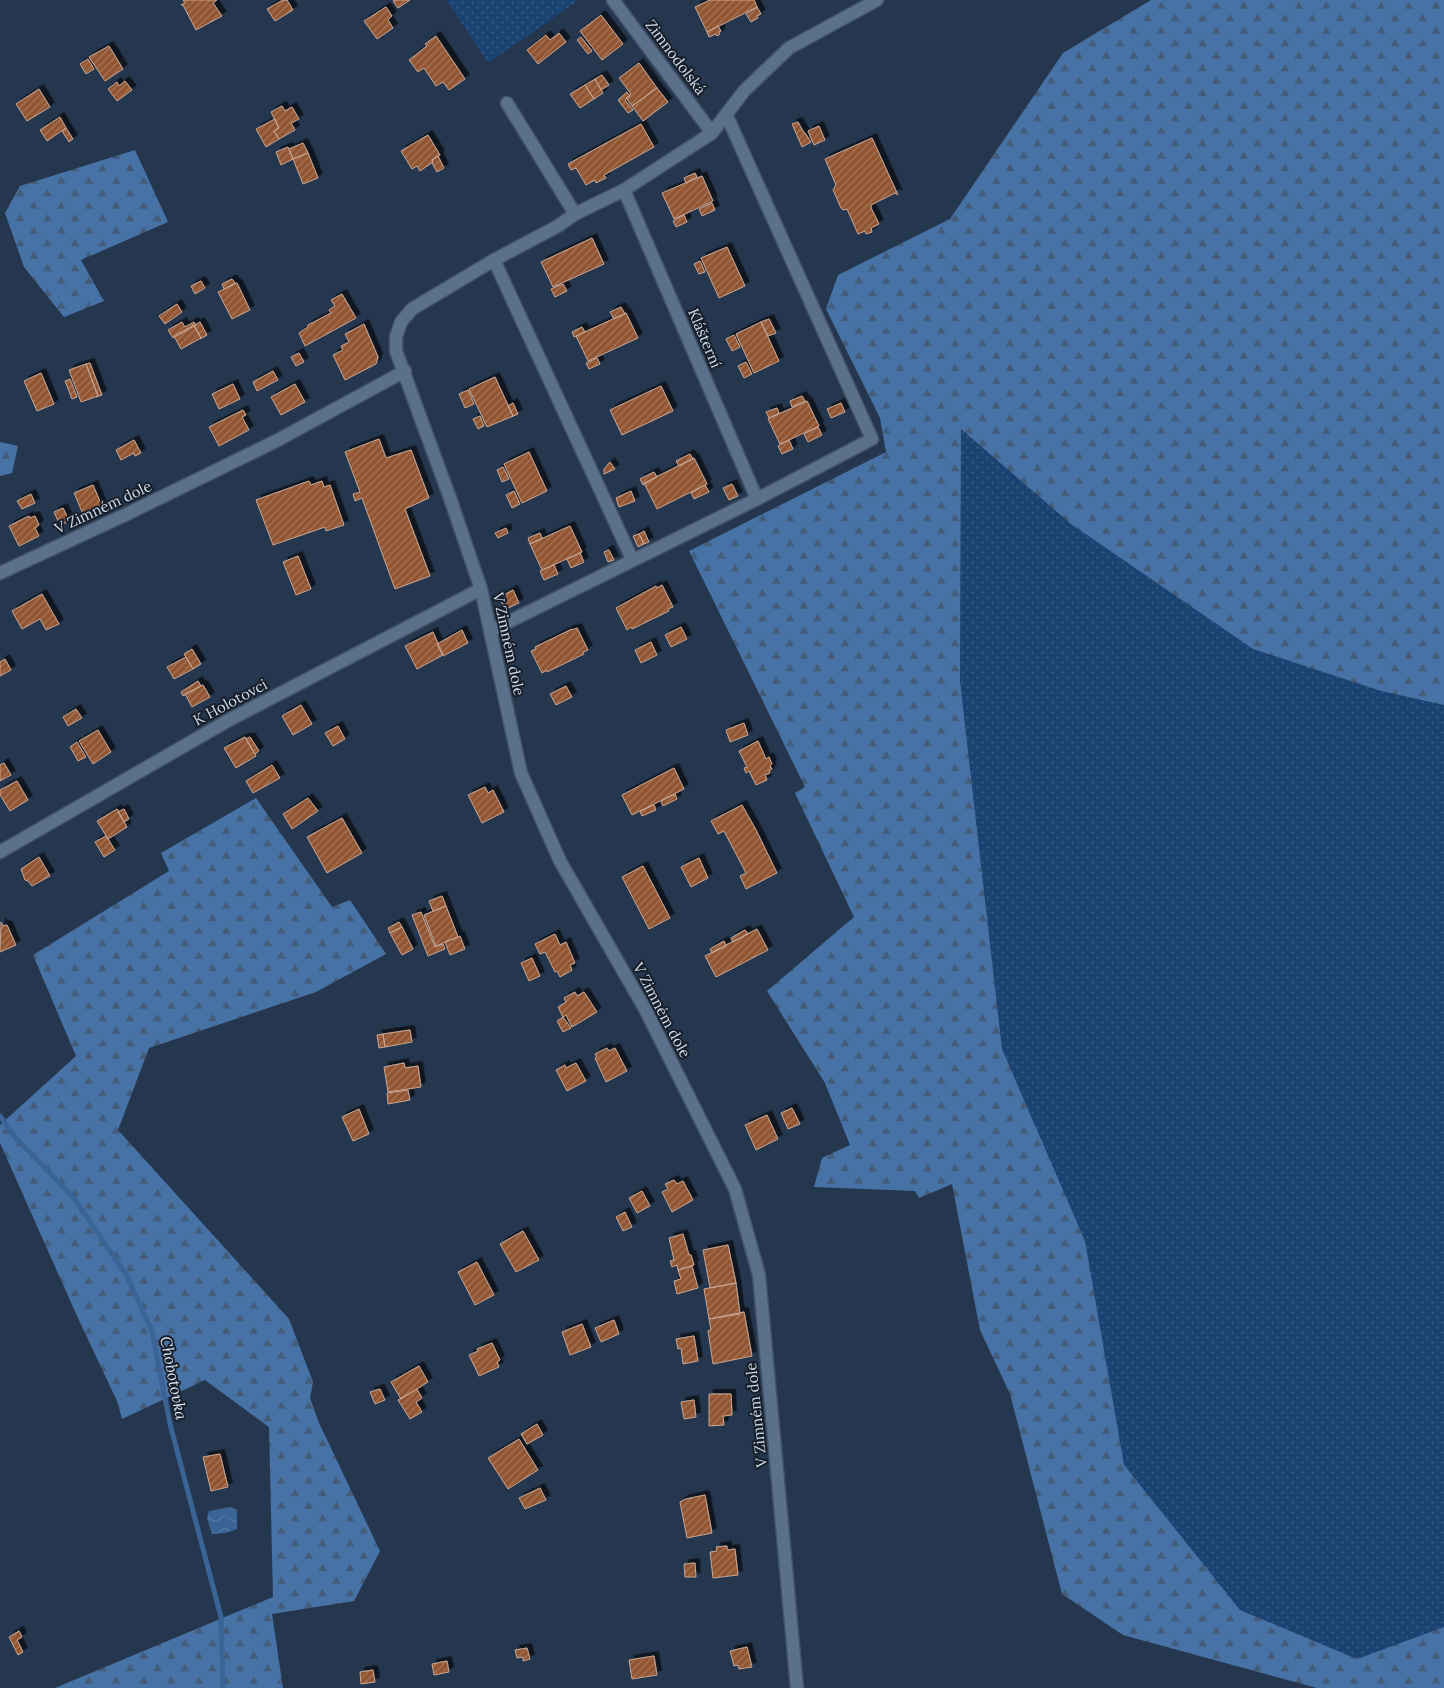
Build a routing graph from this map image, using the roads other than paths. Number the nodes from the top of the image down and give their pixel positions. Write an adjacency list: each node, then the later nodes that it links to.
1 (878, 0): 4 (street)
2 (616, 1): 5 (street, Zimnodolská)
3 (507, 103): 7 (street)
4 (726, 114): 5 (street); 10 (street)
5 (712, 133): 6 (street)
6 (624, 190): 7 (street); 10 (street, Klášterní)
7 (575, 214): 8 (street)
8 (494, 260): 9 (street, V Zimném dole); 11 (street)
9 (404, 370): 12 (street, V Zimném dole); 13 (street, V Zimném dole)
10 (757, 499): 11 (street)
11 (632, 559): 14 (street)
12 (0, 572)
13 (481, 589): 14 (street, V Zimném dole); 15 (street, K Holotovci)
14 (490, 631): 16 (street, V Zimném dole)
15 (0, 852)
16 (797, 1688)

